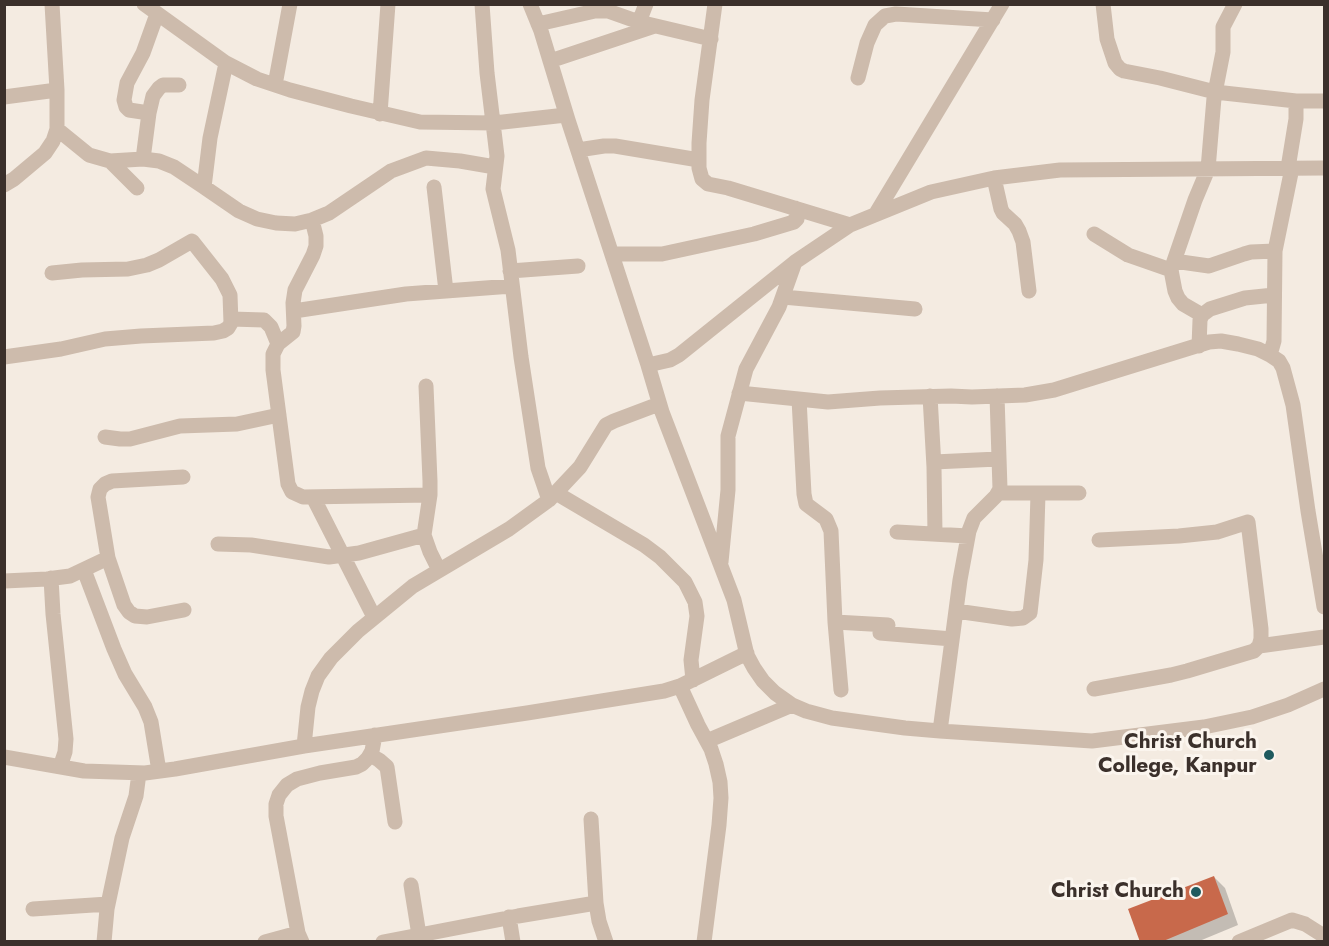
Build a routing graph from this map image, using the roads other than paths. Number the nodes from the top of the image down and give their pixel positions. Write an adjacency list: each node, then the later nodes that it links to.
1 (52, 4): 23 (street)
2 (144, 4): 12 (street)
3 (291, 4): 22 (street)
4 (388, 4): 29 (street)
5 (482, 4): 31 (street)
6 (530, 4): 15 (street)
7 (646, 4): 14 (street)
8 (715, 4): 17 (street)
9 (1002, 4): 13 (street)
10 (1103, 4): 24 (street)
11 (1235, 4): 24 (street)
12 (157, 14): 19 (street); 28 (street)
13 (993, 20): 20 (street); 47 (street)
14 (639, 22): 15 (street); 16 (street)
15 (538, 24): 18 (street)
16 (655, 26): 17 (street); 18 (street)
17 (711, 39): 36 (street)
18 (550, 61): 30 (street)
19 (226, 63): 22 (street); 43 (street)
20 (858, 78)
21 (179, 85): 28 (street)
22 (275, 85): 29 (street)
23 (57, 90): 25 (street); 32 (street)
24 (1215, 92): 26 (street); 40 (street)
25 (4, 97)
26 (1296, 101): 27 (street); 38 (street)
27 (1324, 101)
28 (149, 113): 34 (street)
29 (380, 114): 31 (street)
30 (566, 115): 31 (street); 33 (street)
31 (494, 123): 37 (street)
32 (57, 129): 35 (street); 42 (street)
33 (578, 150): 36 (street); 52 (street)
34 (142, 159): 35 (street); 43 (street)
35 (110, 160): 45 (street)
36 (699, 160): 46 (street)
37 (495, 167): 48 (street); 57 (street)
38 (1290, 168): 39 (street); 40 (street); 51 (street)
39 (1324, 168)
40 (1208, 169): 41 (street); 54 (street)
41 (994, 178): 47 (street); 59 (street)
42 (4, 185)
43 (204, 187): 48 (street)
44 (434, 187): 58 (street)
45 (137, 189)
46 (795, 208): 49 (street); 52 (street)
47 (875, 215): 49 (street)
48 (312, 220): 63 (street)
49 (850, 225): 53 (street)
50 (1094, 234): 54 (street)
51 (1275, 251): 54 (street); 60 (street)
52 (612, 254): 70 (street)
53 (795, 262): 61 (street); 70 (street)
54 (1173, 265): 64 (street)
55 (578, 266): 57 (street)
56 (52, 273): 65 (street)
57 (511, 278): 58 (street); 87 (street)
58 (446, 291): 63 (street)
59 (1029, 291)
60 (1274, 295): 64 (street); 68 (street)
61 (783, 297): 62 (street); 72 (street)
62 (915, 309)
63 (294, 311): 66 (street)
64 (1202, 315): 67 (street)
65 (231, 319): 66 (street); 69 (street)
66 (278, 344): 77 (street)
67 (1199, 346): 68 (street); 74 (street)
68 (1270, 355): 101 (street)
69 (4, 357)
70 (648, 365): 76 (street)
71 (426, 386): 85 (street)
72 (739, 393): 75 (street); 96 (street)
73 (930, 396): 74 (street); 75 (street); 80 (street)
74 (997, 396): 79 (street)
75 (799, 399): 105 (street)
76 (659, 404): 87 (street); 96 (street)
77 (279, 416): 78 (street); 86 (street)
78 (105, 437)
79 (998, 459): 80 (street); 82 (street)
80 (934, 462): 89 (street)
81 (183, 477): 95 (street)
82 (999, 493): 83 (street); 91 (street)
83 (1038, 494): 84 (street); 103 (street)
84 (1079, 494)
85 (430, 495): 86 (street); 90 (street)
86 (313, 497): 94 (street)
87 (552, 497): 98 (street); 110 (street)
88 (897, 532): 89 (street)
89 (935, 534): 91 (street)
90 (424, 535): 94 (street); 98 (street)
91 (968, 536): 103 (street)
92 (1099, 540): 108 (street)
93 (218, 544): 94 (street)
94 (342, 555): 104 (street)
95 (108, 558): 97 (street); 102 (street)
96 (721, 565): 109 (street)
97 (84, 570): 99 (street); 122 (street)
98 (439, 570): 104 (street)
99 (51, 578): 100 (street); 121 (street)
100 (4, 581)
101 (1324, 607)
102 (184, 610)
103 (956, 611): 107 (street)
104 (374, 616): 118 (street)
105 (836, 622): 107 (street); 113 (street)
106 (1324, 637): 108 (street)
107 (952, 639): 115 (street)
108 (1259, 646): 112 (street)
109 (747, 653): 110 (street); 114 (street)
110 (686, 683): 116 (street); 117 (street)
111 (1324, 688): 115 (street)
112 (1094, 689)
113 (841, 690)
114 (792, 705): 115 (street); 117 (street)
115 (940, 731)
116 (375, 735): 118 (street); 119 (street)
117 (707, 741): 139 (street)
118 (304, 746): 122 (street)
119 (370, 755): 125 (street); 133 (street)
120 (4, 757): 121 (street)
121 (60, 767): 123 (street)
122 (159, 771): 123 (street)
123 (139, 772): 128 (street)
124 (591, 819): 127 (street)
125 (394, 822)
126 (411, 885): 131 (street)
127 (596, 903): 130 (street); 138 (street)
128 (108, 904): 129 (street); 134 (street)
129 (33, 909)
130 (509, 917): 131 (street); 137 (street)
131 (419, 935): 136 (street)
132 (1324, 936): 140 (street)
133 (300, 937): 135 (street)
134 (104, 942)
135 (265, 942)
136 (383, 942)
137 (513, 942)
138 (606, 942)
139 (704, 942)
140 (1239, 942)

